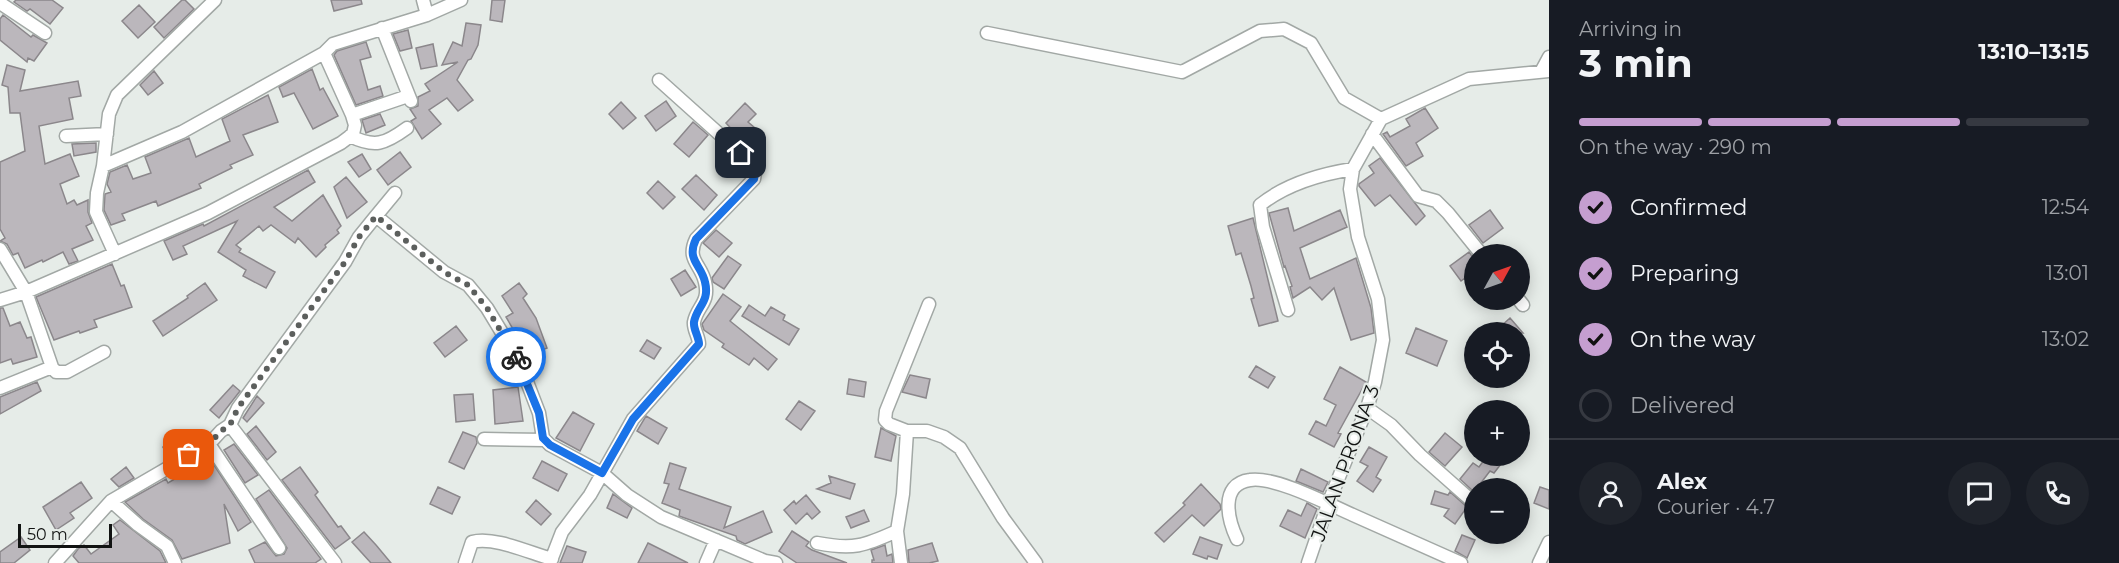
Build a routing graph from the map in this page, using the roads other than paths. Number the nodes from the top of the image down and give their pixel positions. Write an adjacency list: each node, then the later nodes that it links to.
1 (215, 0): 16 (street)
2 (423, 0): 5 (street)
3 (461, 0): 5 (street)
4 (0, 3): 7 (street)
5 (428, 15): 6 (street)
6 (381, 28): 9 (street); 13 (street)
7 (45, 33)
8 (987, 33): 14 (street)
9 (324, 53): 13 (street); 20 (street)
10 (1549, 57): 11 (street)
11 (1546, 70): 14 (street)
12 (658, 80): 40 (street)
13 (352, 115): 19 (street)
14 (1381, 119): 17 (street, JALAN PRONA 3)
15 (407, 128): 19 (street)
16 (107, 134): 18 (street); 20 (street)
17 (1372, 134): 21 (street, JALAN PRONA 3); 24 (street)
18 (66, 136)
19 (350, 136): 26 (street)
20 (103, 166): 26 (street)
21 (1353, 169): 30 (street); 34 (street, JALAN PRONA 3)
22 (395, 194): 23 (street)
23 (376, 216): 35 (street); 38 (street)
24 (1473, 244)
25 (0, 249): 27 (street)
26 (115, 254): 27 (street)
27 (26, 292): 28 (street); 32 (street)
28 (0, 300)
29 (930, 304): 36 (street)
30 (1288, 310)
31 (104, 352): 32 (street)
32 (52, 367): 33 (street)
33 (0, 388)
34 (1367, 408): 41 (street); 43 (street, JALAN PRONA 3)
35 (230, 425): 39 (street); 54 (street)
36 (907, 431): 44 (street); 58 (street)
37 (484, 439): 38 (street)
38 (545, 440): 40 (street)
39 (209, 444): 42 (street); 49 (street)
40 (602, 473): 46 (street); 50 (street)
41 (1464, 494)
42 (111, 501): 52 (street); 53 (street)
43 (1328, 504): 45 (street); 59 (street, JALAN PRONA 3); 60 (street)
44 (897, 531): 48 (street); 57 (street)
45 (1237, 539)
46 (716, 540): 51 (street); 56 (street)
47 (1549, 542): 61 (street)
48 (817, 543)
49 (279, 548)
50 (551, 561): 55 (street)
51 (782, 562)
52 (55, 563)
53 (176, 563)
54 (335, 563)
55 (465, 563)
56 (706, 563)
57 (901, 563)
58 (1036, 563)
59 (1308, 563)
60 (1461, 563)
61 (1539, 563)

